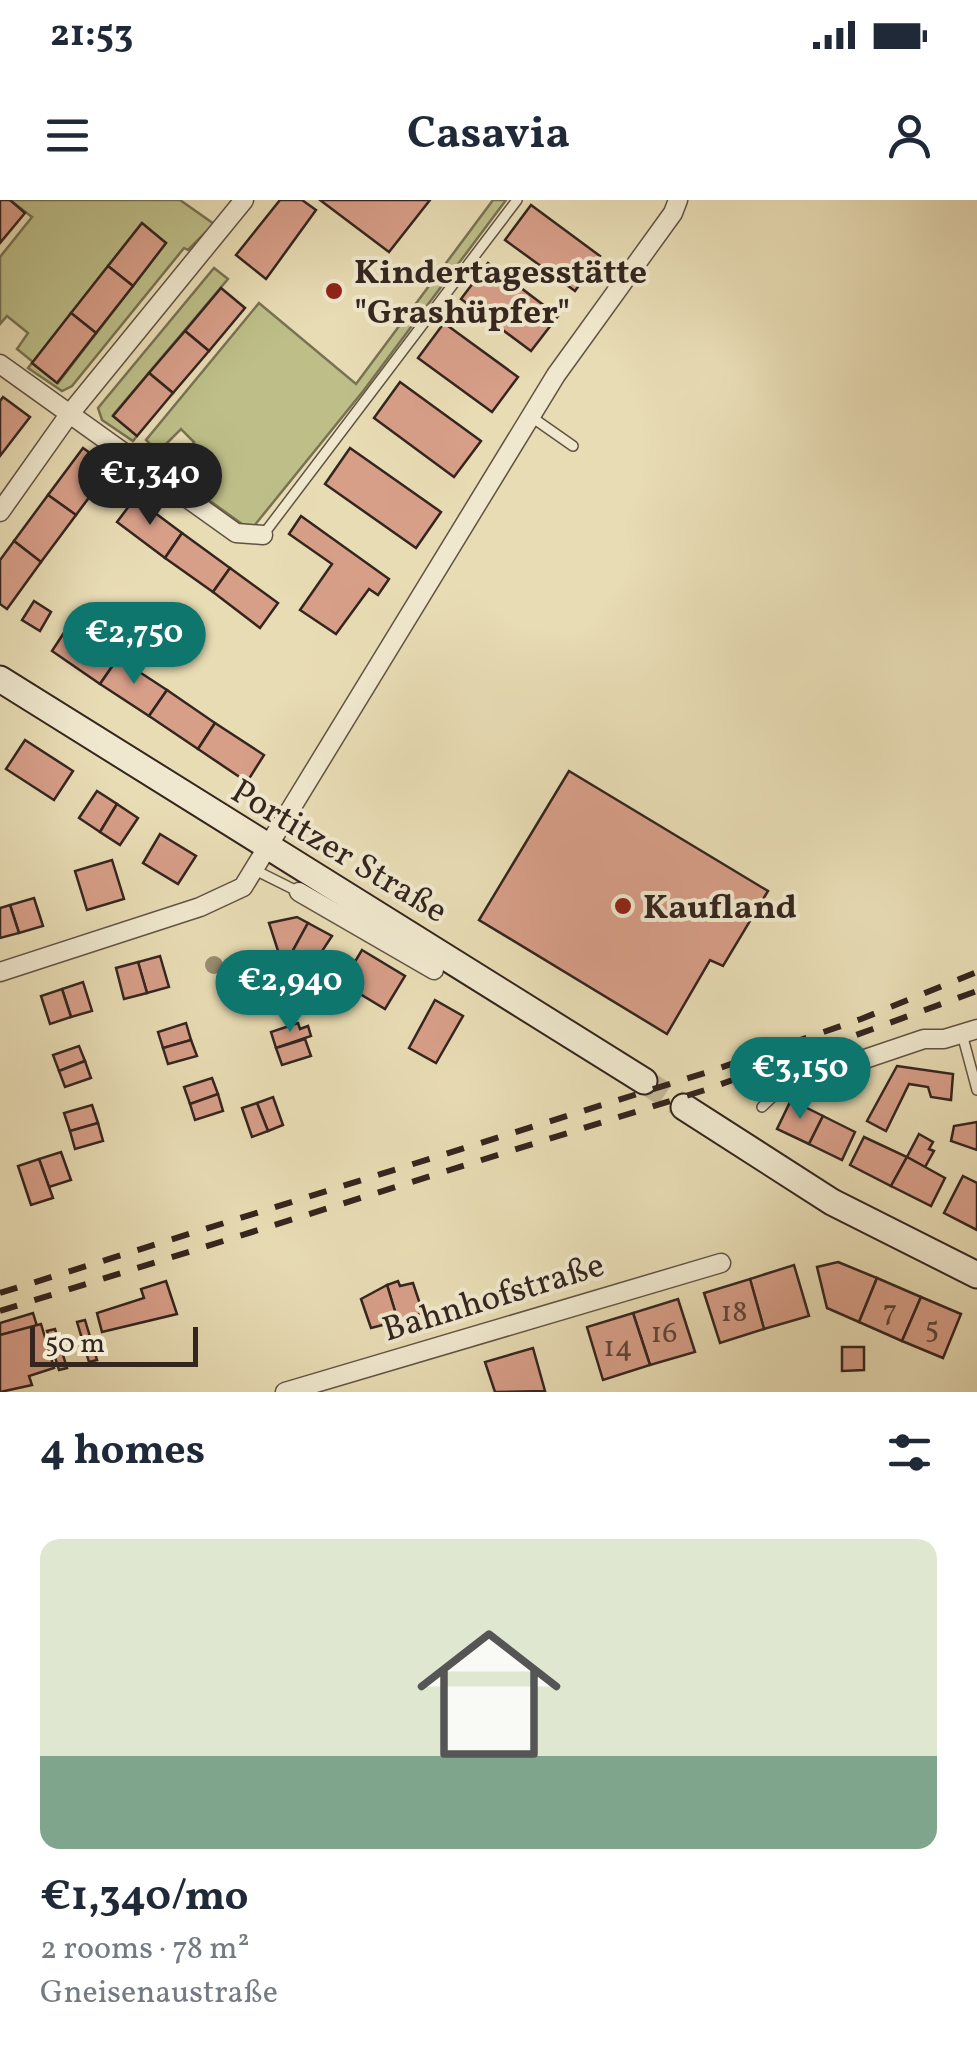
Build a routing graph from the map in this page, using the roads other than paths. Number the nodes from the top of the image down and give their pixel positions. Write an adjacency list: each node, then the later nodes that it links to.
1 (244, 200): 5 (street)
2 (517, 200): 9 (lane)
3 (678, 200): 6 (street)
4 (0, 364): 5 (street)
5 (68, 416): 8 (street); 9 (street)
6 (533, 418): 7 (lane); 11 (street)
7 (573, 446)
8 (0, 512)
9 (264, 535)
10 (0, 679): 11 (main road, Portitzer Straße)
11 (262, 860): 12 (lane); 14 (street); 16 (main road, Portitzer Straße)
12 (300, 892): 13 (street)
13 (434, 970)
14 (0, 972)
15 (970, 1031): 17 (street); 18 (lane)
16 (644, 1082)
17 (782, 1087): 19 (lane)
18 (977, 1090)
19 (762, 1107)
20 (684, 1108): 22 (main road)
21 (720, 1262): 23 (street, Bahnhofstraße)
22 (977, 1275)
23 (285, 1392)

